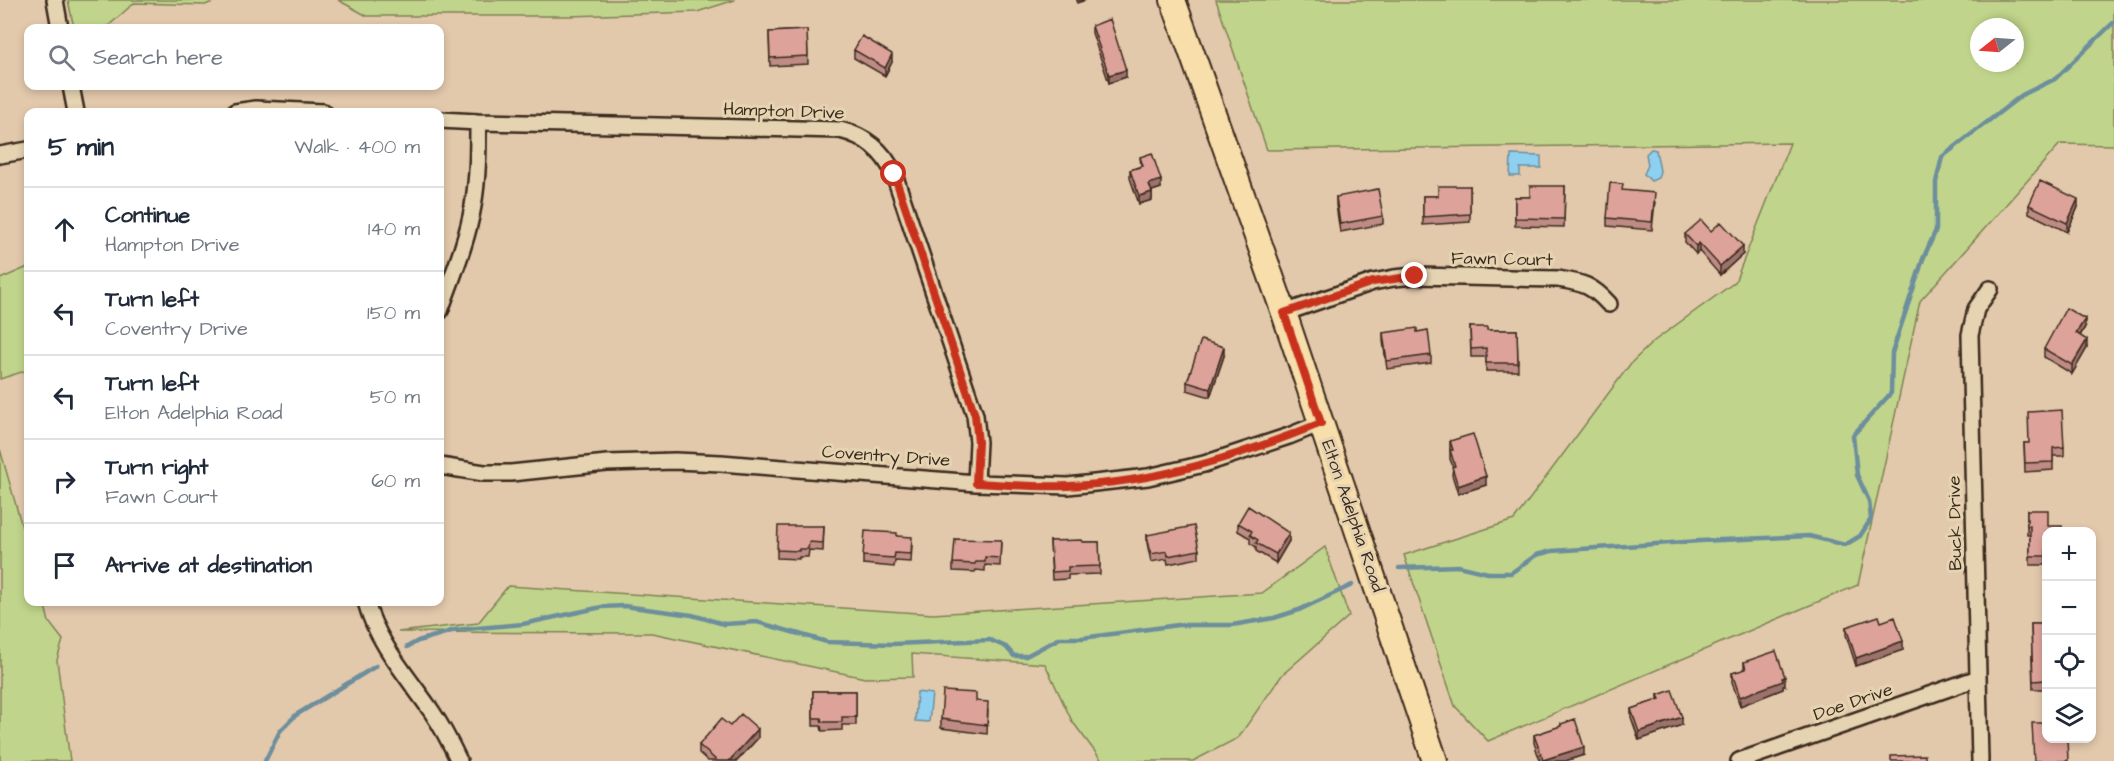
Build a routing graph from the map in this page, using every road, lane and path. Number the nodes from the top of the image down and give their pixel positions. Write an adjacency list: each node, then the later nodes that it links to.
1 (55, 0): 3 (street)
2 (1173, 0): 13 (main road, Elton Adelphia Road)
3 (59, 24)
4 (72, 90): 5 (street)
5 (75, 108)
6 (444, 120): 7 (street, Hampton Drive)
7 (478, 122): 11 (street); 16 (street, Hampton Drive)
8 (24, 151): 9 (street)
9 (0, 155)
10 (1990, 289): 18 (street, Buck Drive)
11 (444, 299)
12 (1609, 304): 13 (street, Fawn Court)
13 (1284, 313): 14 (main road, Elton Adelphia Road)
14 (1321, 423): 16 (street, Coventry Drive); 20 (main road, Elton Adelphia Road)
15 (444, 467): 16 (street, Coventry Drive)
16 (976, 483)
17 (368, 606): 19 (street)
18 (1978, 678): 21 (street, Doe Drive); 22 (street, Buck Drive)
19 (459, 761)
20 (1435, 761)
21 (1739, 761)
22 (1980, 761)

